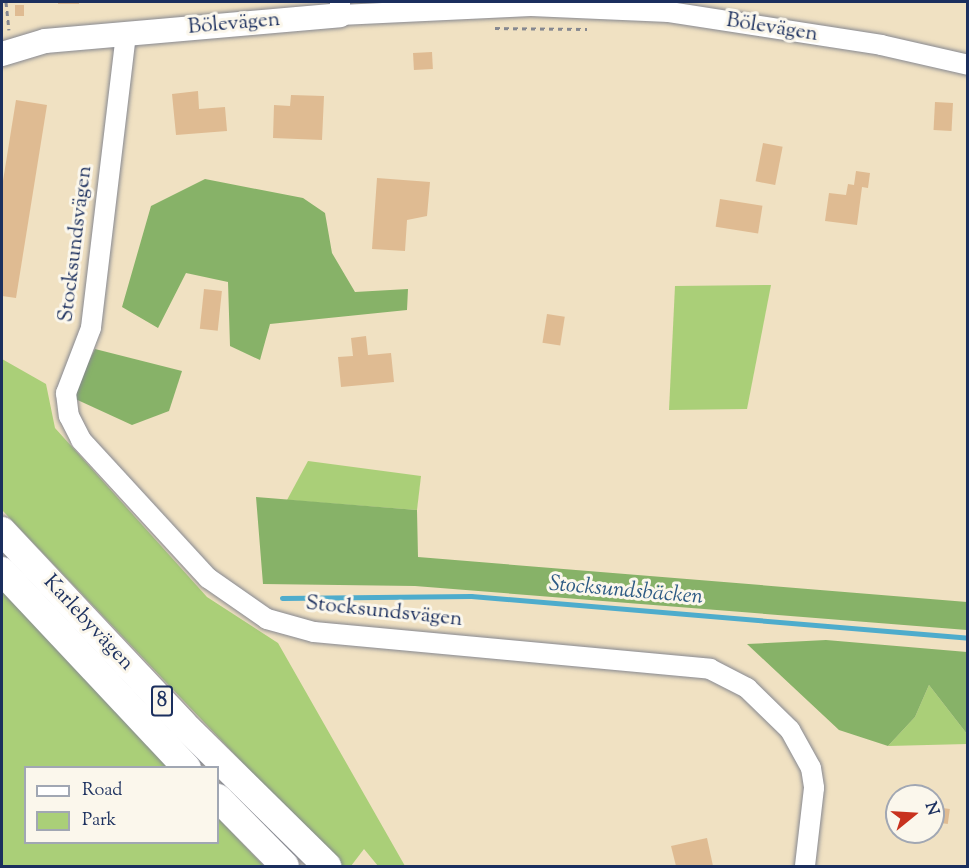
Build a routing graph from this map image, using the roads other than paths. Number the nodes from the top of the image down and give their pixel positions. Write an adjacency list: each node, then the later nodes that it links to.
1 (340, 8): 2 (main road, Bölevägen); 4 (street, Bölevägen)
2 (126, 34): 3 (main road, Bölevägen); 11 (street, Stocksundsvägen)
3 (6, 52)
4 (968, 65)
5 (2, 531): 10 (highway, Karlebyvägen / 8)
6 (2, 571): 7 (highway, Karlebyvägen / 8)
7 (185, 766)
8 (219, 799): 9 (highway)
9 (285, 867)
10 (327, 867)
11 (805, 867)

